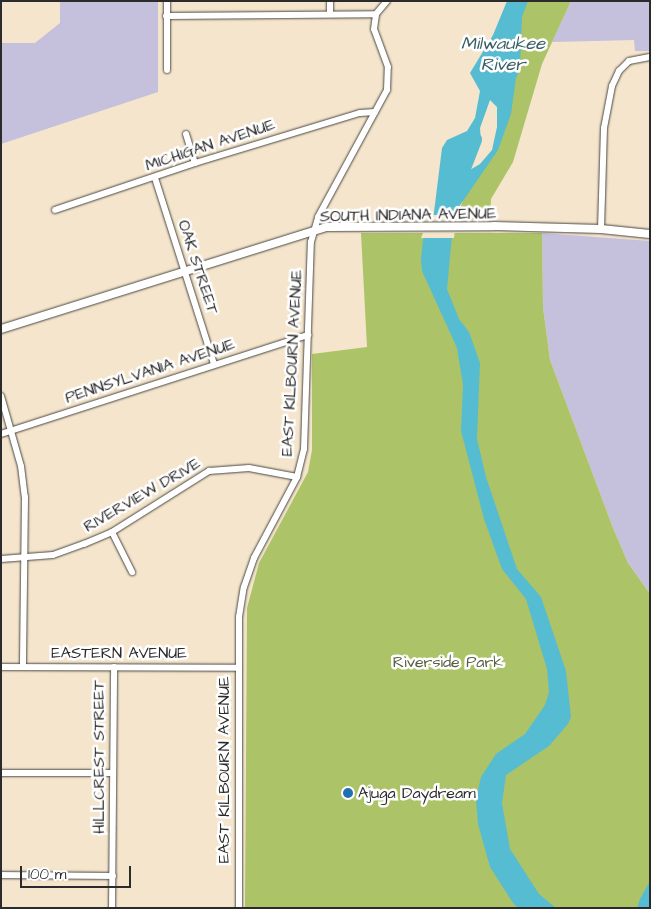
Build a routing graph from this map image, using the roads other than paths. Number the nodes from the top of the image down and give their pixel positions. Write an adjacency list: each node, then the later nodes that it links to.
1 (166, 1): 6 (street)
2 (330, 1): 4 (street)
3 (387, 1): 5 (street)
4 (330, 13): 5 (street); 6 (street)
5 (376, 14): 9 (street, EAST KILBOURN AVENUE)
6 (166, 16): 8 (street)
7 (650, 57): 14 (street)
8 (167, 70)
9 (375, 112): 11 (street, MICHIGAN AVENUE); 15 (street, EAST KILBOURN AVENUE)
10 (186, 134): 11 (street)
11 (195, 163): 12 (street, MICHIGAN AVENUE)
12 (155, 178): 13 (street, MICHIGAN AVENUE); 17 (street, OAK STREET)
13 (55, 210)
14 (601, 229): 15 (street, SOUTH INDIANA AVENUE); 16 (street, SOUTH INDIANA AVENUE)
15 (314, 230): 17 (street, SOUTH INDIANA AVENUE); 19 (street, EAST KILBOURN AVENUE)
16 (650, 234)
17 (186, 270): 18 (street, SOUTH INDIANA AVENUE); 20 (street, OAK STREET)
18 (1, 329)
19 (308, 335): 20 (street, PENNSYLVANIA AVENUE); 24 (street, EAST KILBOURN AVENUE)
20 (214, 364): 22 (street, PENNSYLVANIA AVENUE)
21 (1, 396): 22 (street)
22 (12, 430): 23 (street, PENNSYLVANIA AVENUE); 26 (street)
23 (1, 434)
24 (297, 477): 25 (street, RIVERVIEW DRIVE); 32 (street, EAST KILBOURN AVENUE)
25 (112, 532): 26 (street, RIVERVIEW DRIVE); 28 (street)
26 (24, 557): 27 (street, RIVERVIEW DRIVE); 30 (street)
27 (1, 559)
28 (132, 572)
29 (1, 666): 30 (street, EASTERN AVENUE)
30 (23, 667): 31 (street, EASTERN AVENUE)
31 (114, 667): 32 (street, EASTERN AVENUE); 34 (street, HILLCREST STREET)
32 (237, 668): 38 (street, EAST KILBOURN AVENUE)
33 (1, 773): 34 (street)
34 (112, 773): 36 (street, HILLCREST STREET)
35 (1, 875): 36 (street)
36 (113, 876): 37 (street, HILLCREST STREET)
37 (112, 908)
38 (239, 908)

